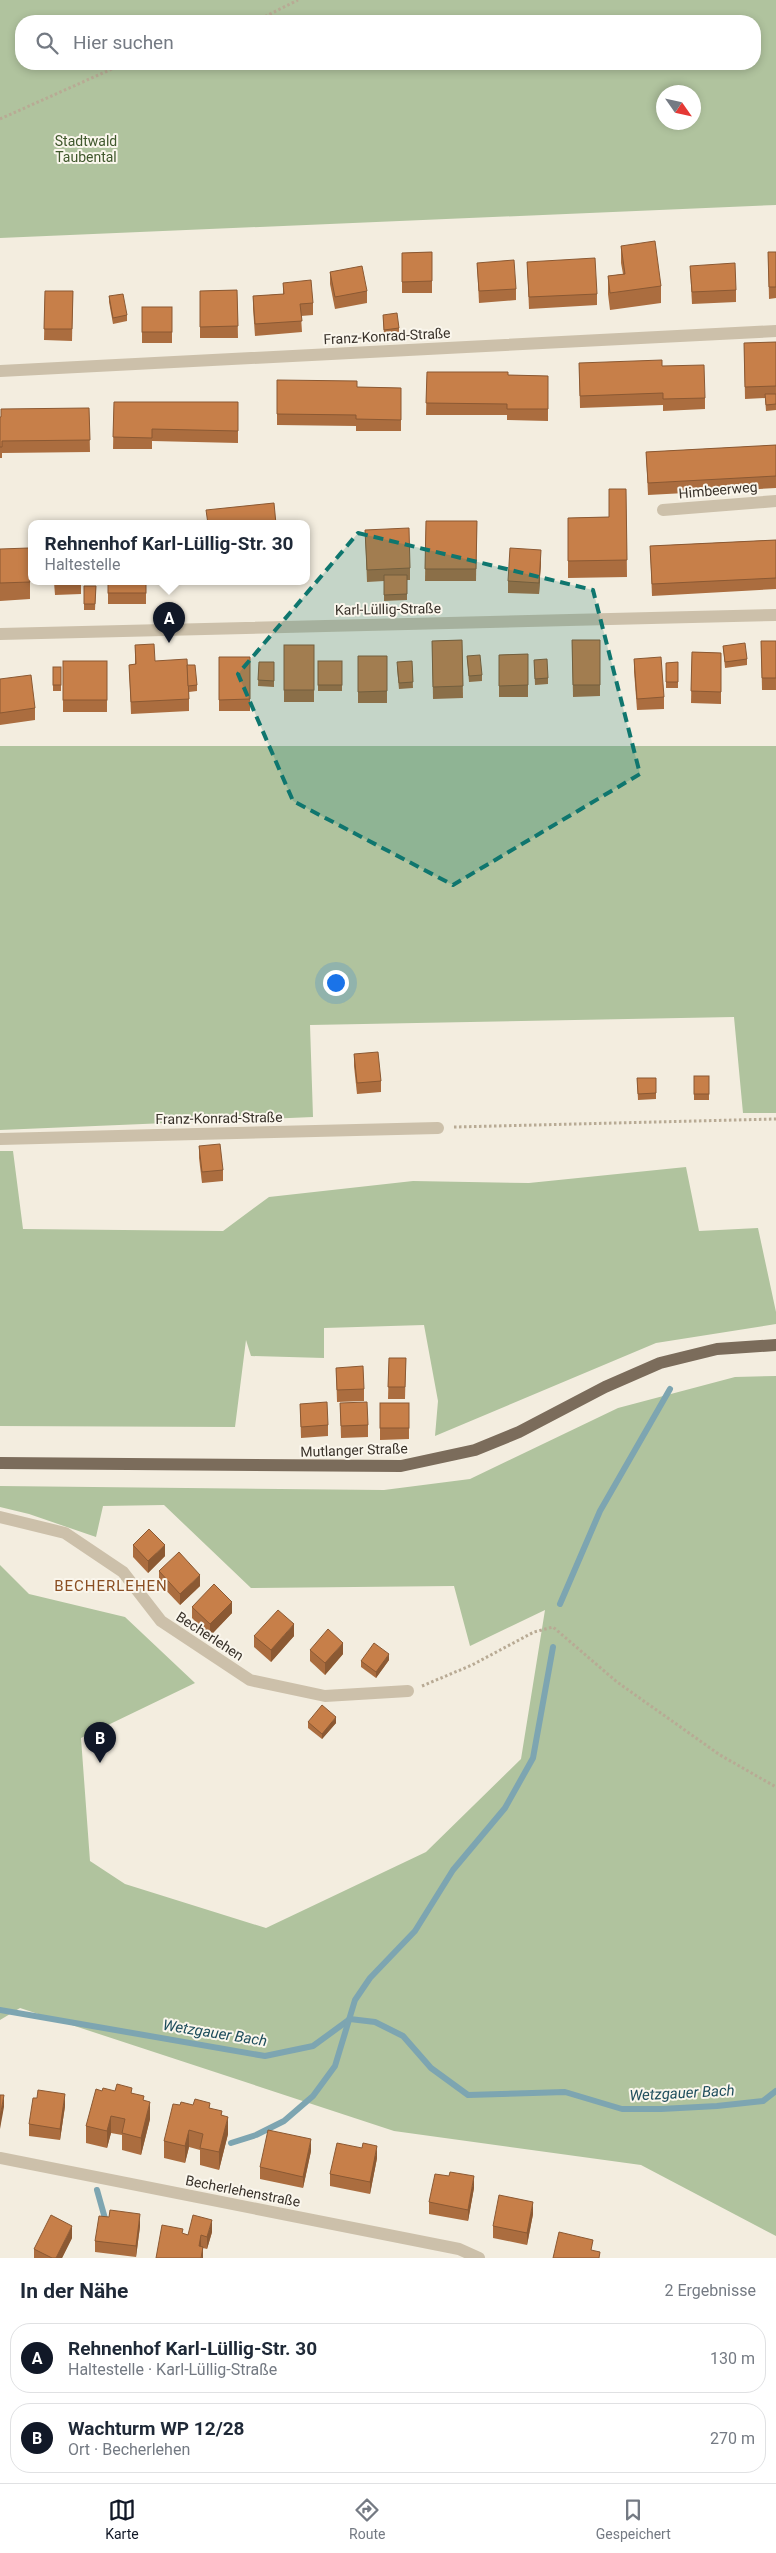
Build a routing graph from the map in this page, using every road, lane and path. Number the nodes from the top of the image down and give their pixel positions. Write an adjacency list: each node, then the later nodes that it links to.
1 (298, 0): 2 (path)
2 (268, 15)
3 (109, 70): 4 (path)
4 (0, 119)
5 (776, 331): 6 (street, Franz-Konrad-Straße)
6 (0, 371)
7 (776, 501): 8 (street, Himbeerweg)
8 (663, 510)
9 (776, 615): 10 (street, Karl-Lüllig-Straße)
10 (0, 634)
11 (776, 1119): 12 (path)
12 (438, 1128): 13 (street, Franz-Konrad-Straße)
13 (0, 1139)
14 (776, 1345): 15 (main road, Mutlanger Straße)
15 (0, 1463)
16 (0, 1517): 17 (street, Becherlehen)
17 (408, 1691): 18 (path)
18 (776, 1787)
19 (0, 2158): 20 (street, Becherlehenstraße)
20 (479, 2258)

